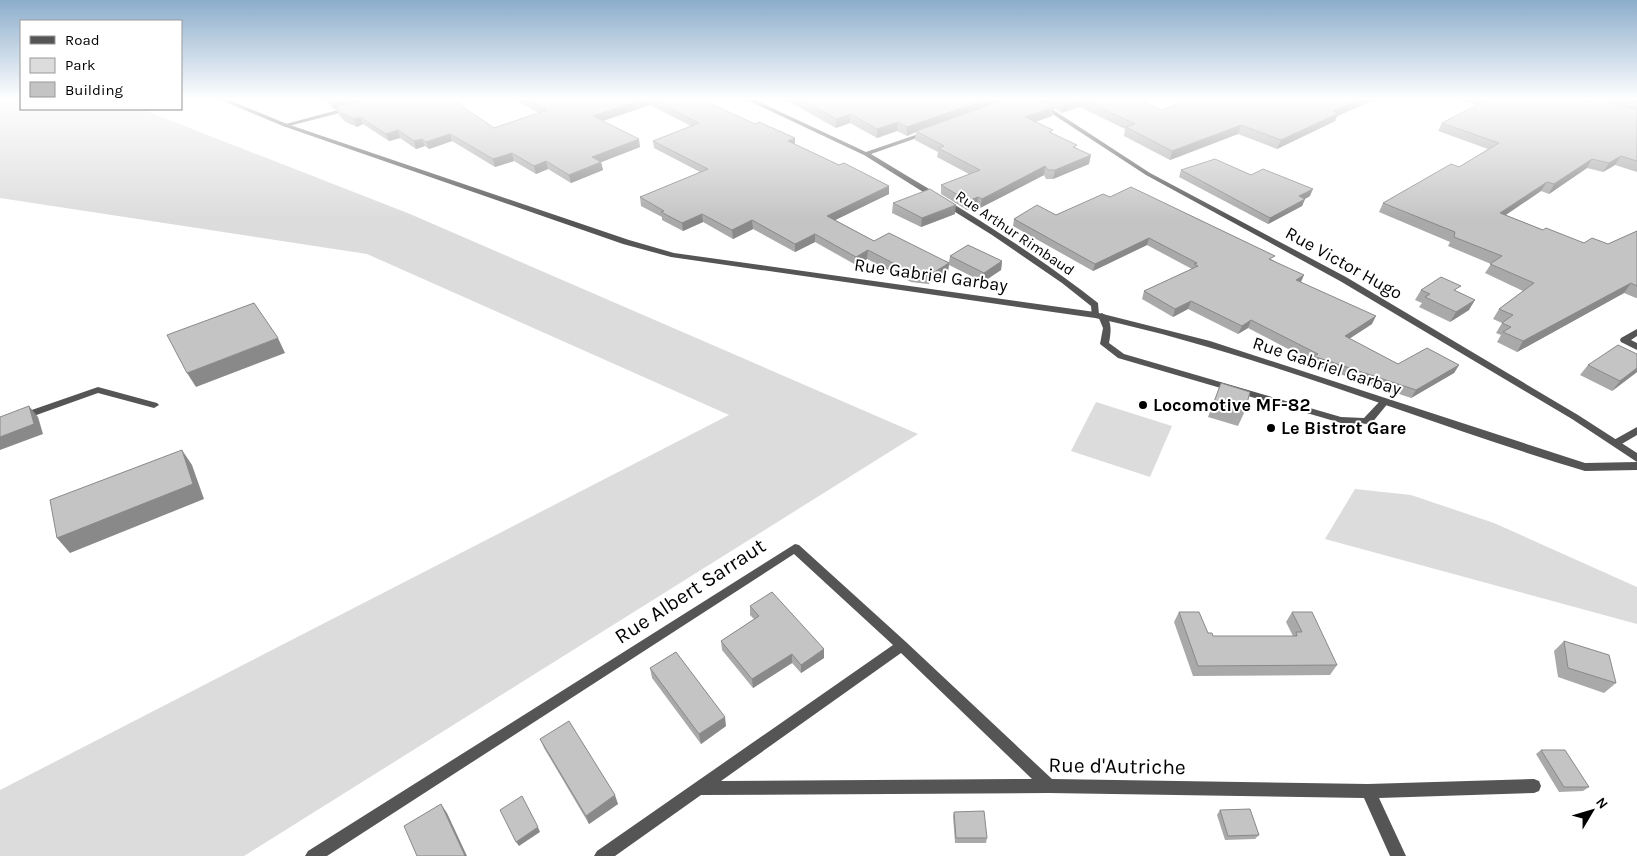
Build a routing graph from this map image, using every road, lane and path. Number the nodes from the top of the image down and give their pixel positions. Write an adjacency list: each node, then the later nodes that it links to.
1 (327, 140): 6 (street, Rue Gabriel Garbay)
2 (836, 140): 5 (street, Rue Arthur Rimbaud)
3 (906, 140): 5 (street)
4 (1096, 140): 13 (street, Rue Victor Hugo)
5 (866, 154): 6 (street, Rue Arthur Rimbaud)
6 (1098, 315): 9 (street, Rue Gabriel Garbay); 9 (street)
7 (1637, 332): 8 (street)
8 (1637, 347)
9 (1384, 402): 15 (street, Rue Gabriel Garbay)
10 (154, 405): 11 (street)
11 (0, 425)
12 (1637, 430): 13 (street)
13 (1616, 444): 14 (street, Rue Victor Hugo)
14 (1637, 458)
15 (1637, 466)
16 (902, 646): 17 (street, Rue Albert Sarraut); 19 (street); 21 (street, Rue Albert Sarraut)
17 (1049, 786): 19 (street, Rue d'Autriche); 20 (street, Rue d'Autriche)
18 (1534, 786): 20 (street, Rue d'Autriche)
19 (699, 788): 22 (street)
20 (1368, 791): 23 (street)
21 (313, 856)
22 (602, 856)
23 (1398, 856)

